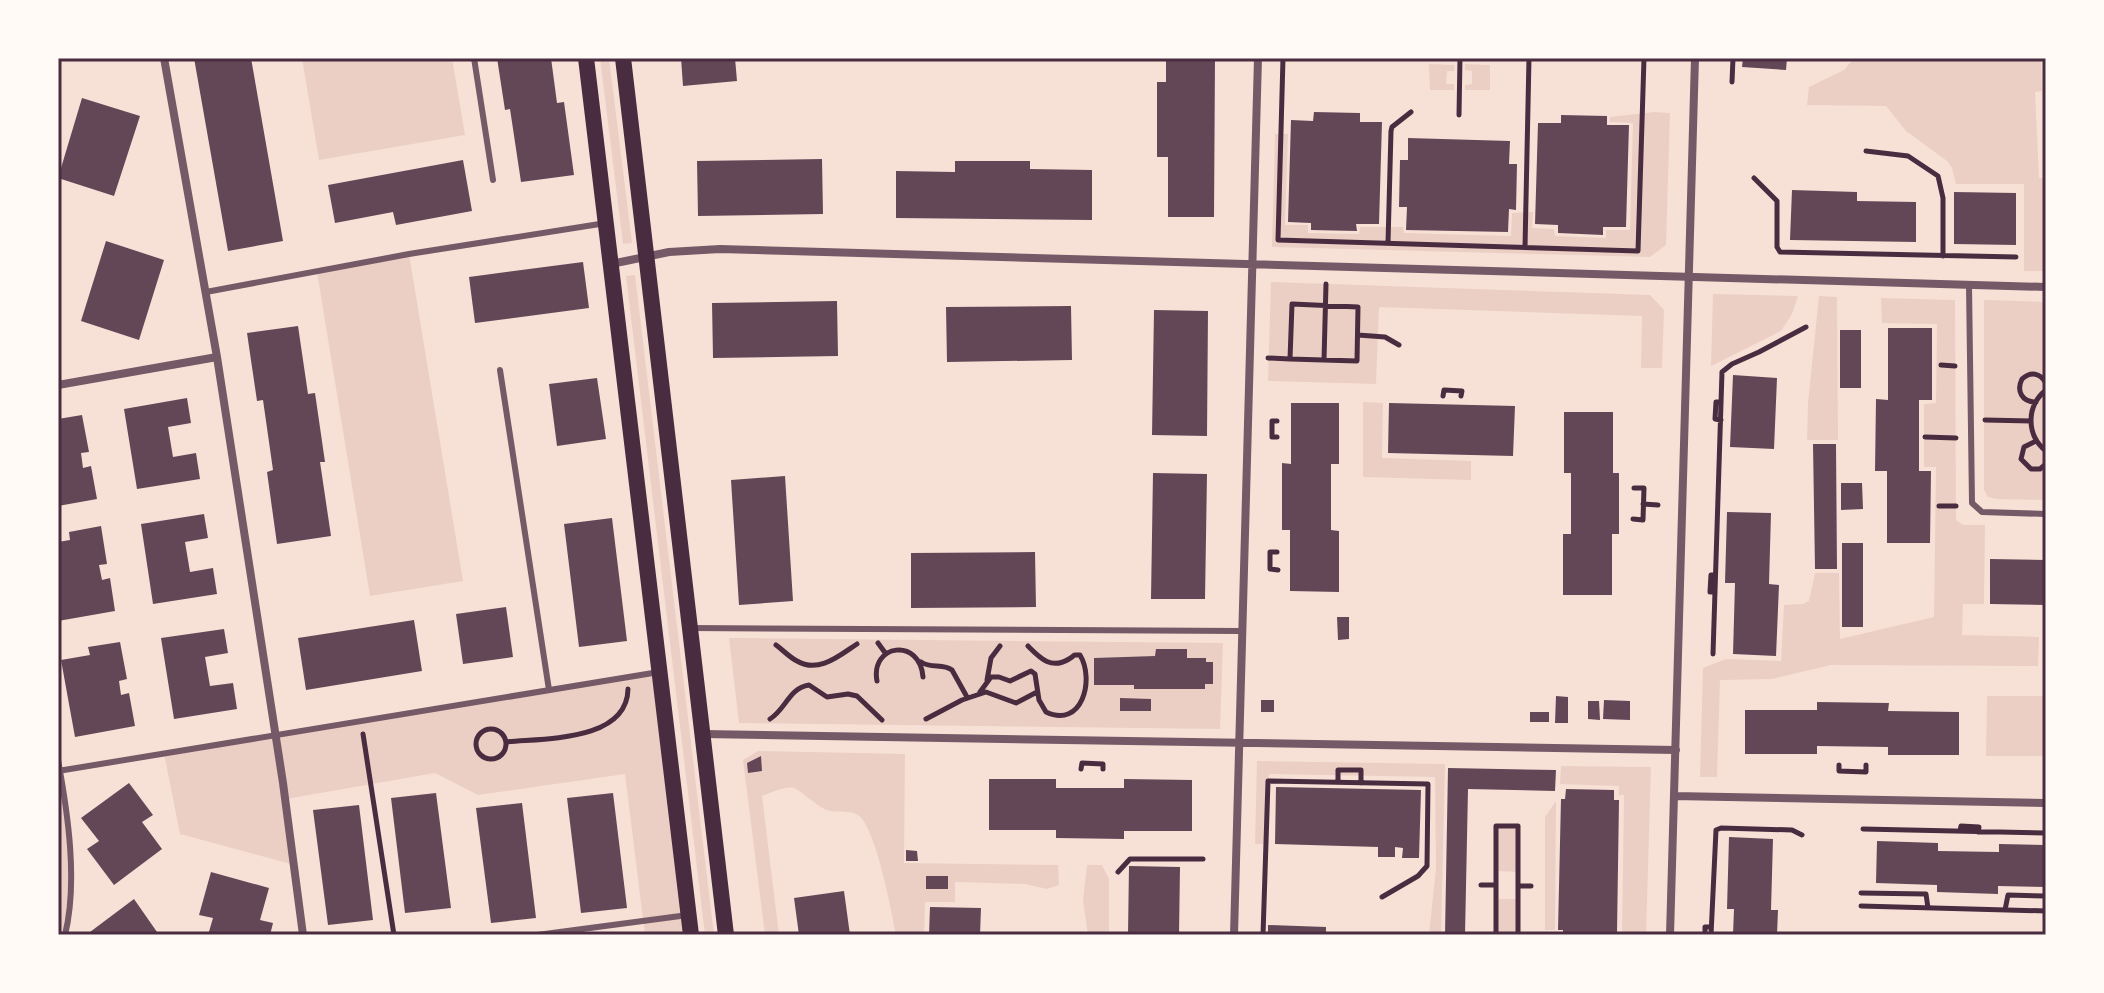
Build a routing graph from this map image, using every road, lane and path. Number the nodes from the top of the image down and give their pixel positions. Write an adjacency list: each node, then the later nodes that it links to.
1 (164, 58): 36 (street)
2 (474, 58): 17 (lane)
3 (586, 58): 18 (main road)
4 (623, 58): 23 (main road)
5 (1258, 58): 28 (street)
6 (1283, 58): 19 (path)
7 (1460, 58): 14 (path)
8 (1529, 58): 20 (path)
9 (1644, 58): 20 (path)
10 (1695, 58): 32 (street)
11 (1733, 58): 12 (path)
12 (1732, 82)
13 (1411, 112): 19 (path)
14 (1459, 115)
15 (1866, 151): 24 (path)
16 (1754, 178): 21 (path)
17 (493, 180)
18 (606, 223): 27 (main road); 36 (lane)
19 (1388, 243): 20 (path)
20 (1525, 247)
21 (1820, 253): 22 (path); 29 (path)
22 (1886, 254): 24 (path); 30 (path)
23 (646, 256): 27 (street); 28 (street); 76 (main road)
24 (1943, 256): 25 (path)
25 (1981, 256): 26 (path); 31 (path)
26 (2016, 257)
27 (611, 264): 85 (main road)
28 (1252, 264): 32 (street); 77 (street)
29 (1820, 266)
30 (1886, 267)
31 (1981, 270)
32 (1689, 278): 34 (street); 103 (street)
33 (1326, 284): 37 (path)
34 (1969, 285): 35 (street); 70 (lane)
35 (2046, 287)
36 (206, 292): 41 (street)
37 (1326, 305): 39 (path); 43 (path); 44 (path)
38 (1806, 327): 53 (path)
39 (1358, 335): 40 (path); 44 (path)
40 (1399, 345)
41 (217, 357): 49 (street); 99 (street)
42 (1268, 358): 43 (path)
43 (1290, 359): 44 (path)
44 (1324, 360)
45 (1941, 365): 46 (path)
46 (1955, 366)
47 (500, 370): 91 (lane)
48 (2046, 383): 54 (path)
49 (58, 385)
50 (2046, 390): 54 (path)
51 (1443, 396): 52 (path)
52 (1461, 396)
53 (1721, 402): 55 (path); 55 (path)
54 (2036, 402): 58 (path)
55 (1721, 420): 74 (path)
56 (1984, 420): 58 (path)
57 (1277, 421): 59 (path)
58 (2031, 421): 62 (path)
59 (1277, 437)
60 (1925, 437): 61 (path)
61 (1956, 438)
62 (2037, 441): 63 (path); 64 (path)
63 (2046, 451)
64 (2046, 464)
65 (1634, 488): 66 (path)
66 (1643, 504): 67 (path); 71 (path)
67 (1658, 505)
68 (1939, 506): 69 (path)
69 (1956, 506)
70 (2046, 514)
71 (1633, 519)
72 (1277, 552): 73 (path)
73 (1278, 570)
74 (1715, 575): 75 (path); 75 (path)
75 (1715, 592): 82 (path)
76 (690, 628): 77 (lane); 100 (main road)
77 (1242, 631): 102 (street)
78 (771, 643): 81 (path)
79 (1006, 643): 89 (path)
80 (1022, 643): 83 (path)
81 (886, 654): 84 (path); 90 (path)
82 (1713, 654)
83 (1041, 660): 86 (path); 92 (path)
84 (920, 662): 87 (path); 94 (path)
85 (659, 672): 88 (lane); 134 (main road)
86 (1033, 672): 89 (path); 92 (path)
87 (923, 677)
88 (626, 678): 91 (lane); 101 (path)
89 (987, 680): 93 (path)
90 (877, 681)
91 (549, 690): 95 (lane)
92 (1037, 692): 93 (path)
93 (980, 693): 94 (path)
94 (967, 697): 96 (path)
95 (360, 721): 99 (lane); 138 (path)
96 (922, 721)
97 (761, 722): 98 (path)
98 (890, 724)
99 (275, 734): 109 (lane); 137 (street)
100 (703, 734): 102 (street); 141 (main road)
101 (506, 742): 101 (path)
102 (1239, 743): 103 (street); 142 (street)
103 (1676, 750): 114 (street)
104 (58, 760): 109 (lane)
105 (1839, 765): 110 (path)
106 (1866, 765): 110 (path)
107 (1081, 769): 108 (path)
108 (1103, 769)
109 (59, 771): 136 (lane)
110 (1853, 771): 111 (path)
111 (1853, 779)
112 (1338, 782): 113 (path); 113 (path); 143 (path)
113 (1361, 783): 129 (path)
114 (1674, 796): 115 (street); 146 (street)
115 (2046, 803)
116 (1863, 829): 117 (path)
117 (1960, 831): 118 (path); 118 (path)
118 (1978, 832): 119 (path)
119 (2046, 833)
120 (1802, 835): 135 (path)
121 (1203, 859): 122 (path)
122 (1118, 872)
123 (1481, 885): 124 (path)
124 (1496, 885): 125 (path); 144 (path)
125 (1518, 886): 126 (path); 145 (path)
126 (1531, 886)
127 (1861, 893): 131 (path)
128 (2046, 896): 132 (path)
129 (1382, 897)
130 (1861, 906): 131 (path)
131 (1928, 908): 132 (path)
132 (2005, 910): 133 (path)
133 (2046, 911)
134 (689, 915): 139 (lane); 140 (main road)
135 (1711, 927): 147 (path); 148 (path)
136 (65, 935)
137 (303, 935)
138 (394, 935)
139 (537, 935)
140 (691, 935)
141 (726, 935)
142 (1234, 935)
143 (1263, 935)
144 (1496, 935)
145 (1518, 935)
146 (1670, 935)
147 (1705, 935)
148 (1711, 935)

